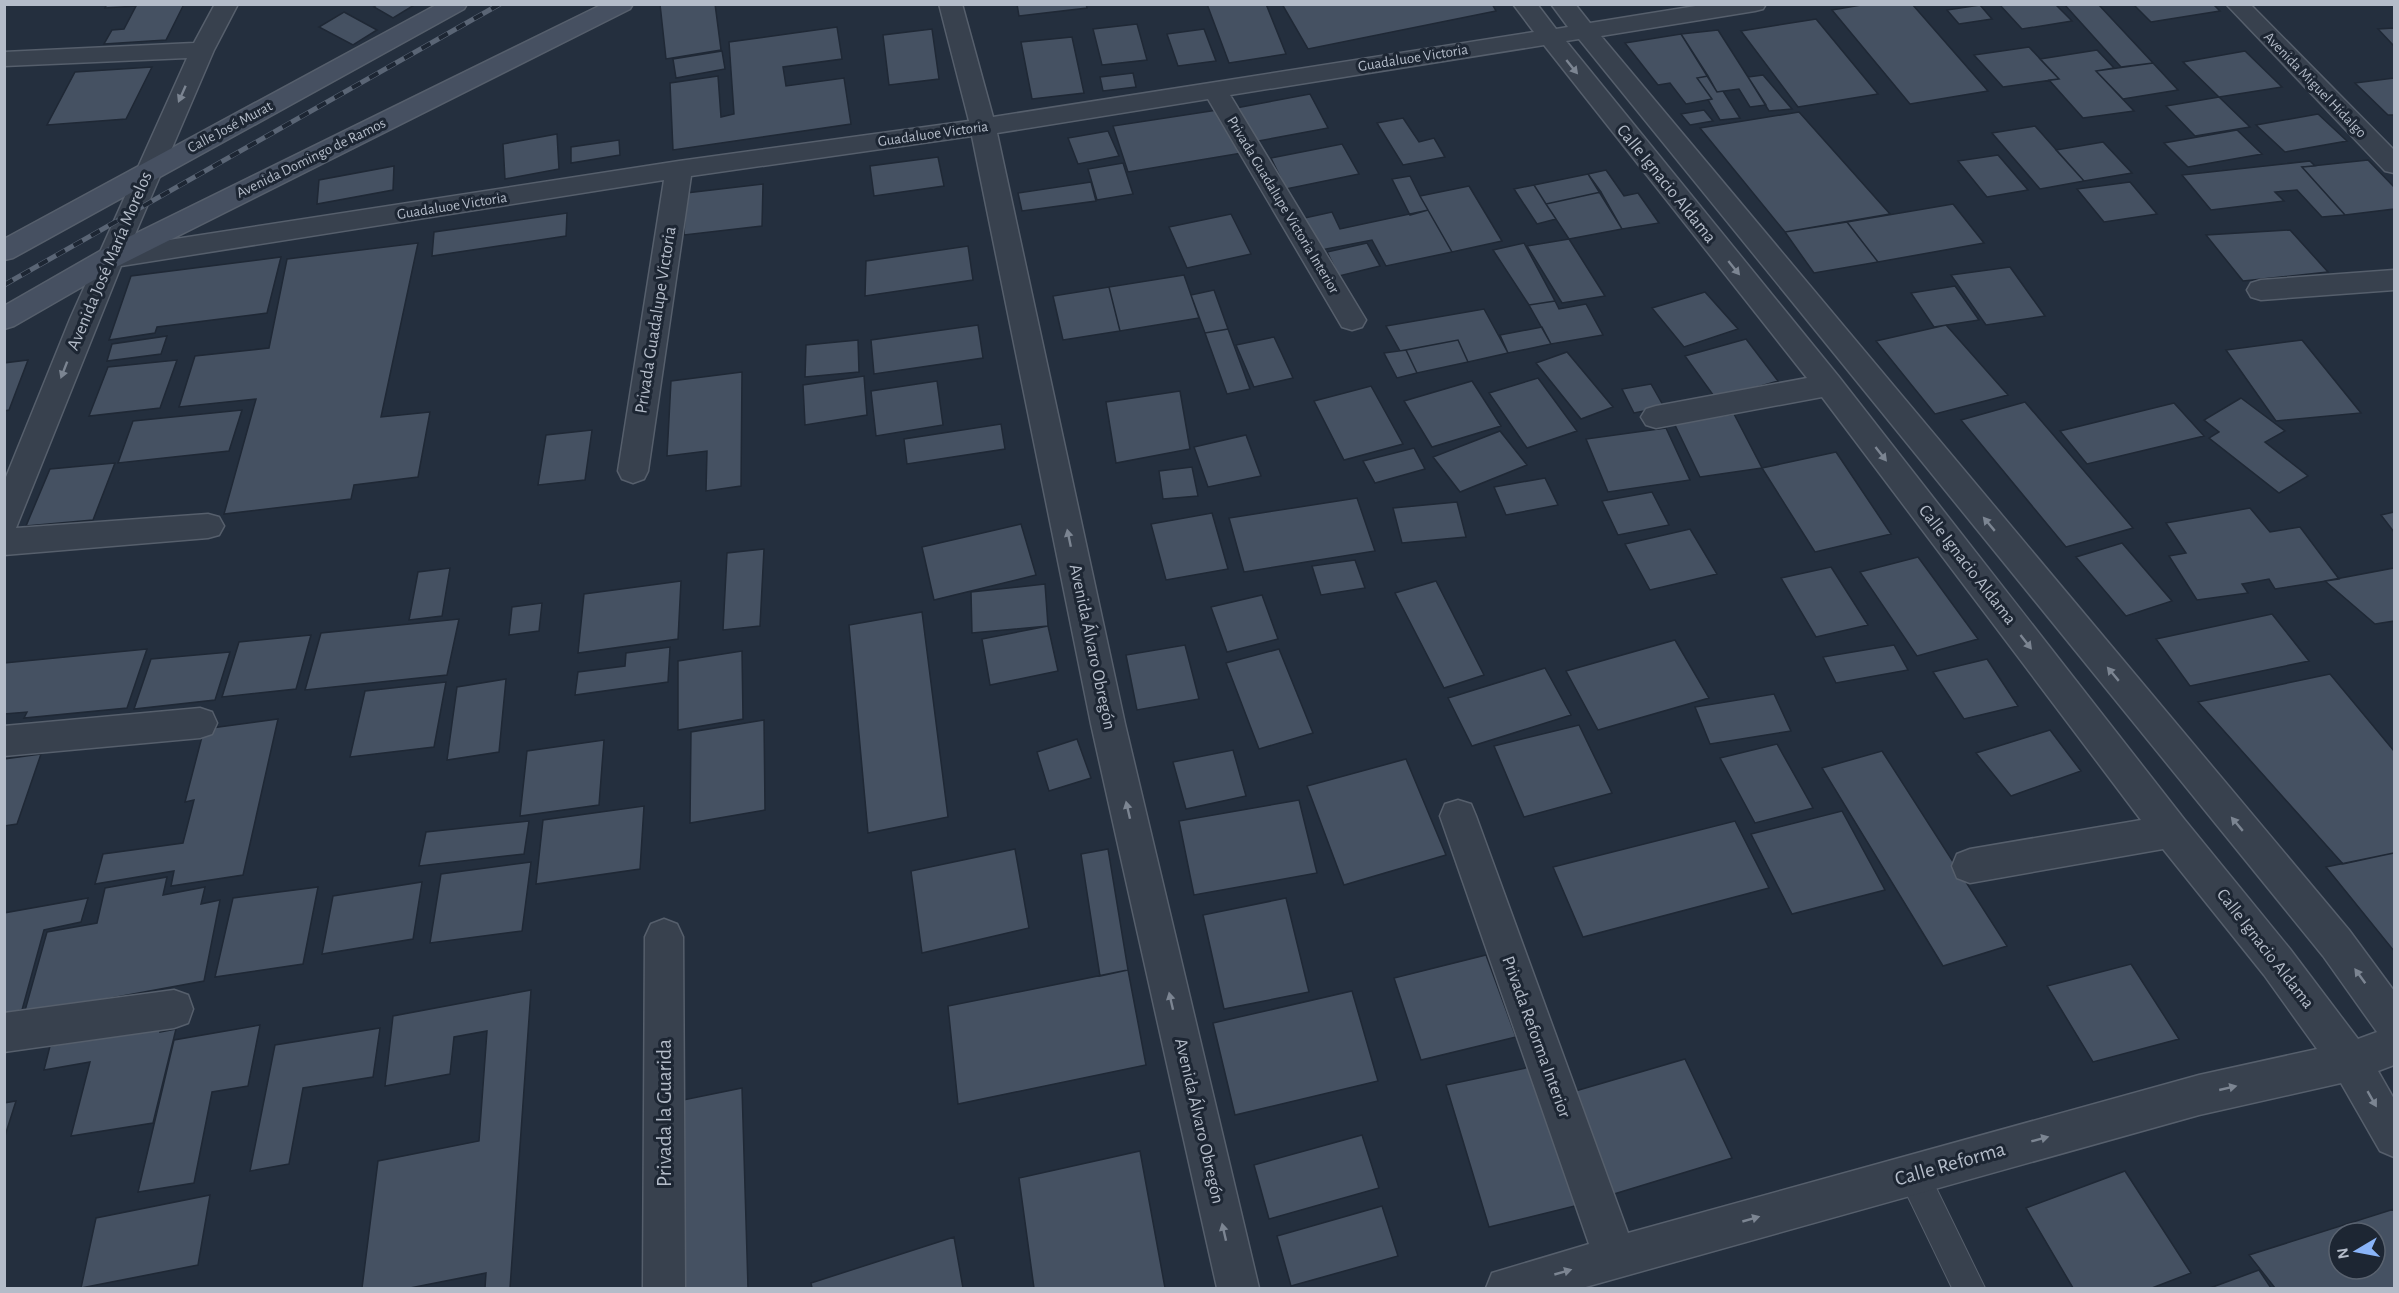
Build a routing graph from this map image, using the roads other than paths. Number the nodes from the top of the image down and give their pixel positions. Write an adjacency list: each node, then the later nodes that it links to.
1 (227, 4): 11 (street, Avenida José María Morelos)
2 (456, 4): 17 (street, Calle José Murat)
3 (622, 4): 19 (street, Avenida Domingo de Ramos)
4 (950, 4): 14 (street, Avenida Álvaro Obregón)
5 (1524, 4): 10 (street, Calle Ignacio Aldama)
6 (1562, 4): 9 (street, Calle Ignacio Aldama)
7 (1755, 4): 9 (street, Guadaluoe Victoria)
8 (2237, 4): 15 (street, Avenida Miguel Hidalgo)
9 (1582, 31): 10 (street, Guadaluoe Victoria); 25 (street, Calle Ignacio Aldama)
10 (1548, 36): 13 (street, Guadaluoe Victoria); 24 (street, Calle Ignacio Aldama, one-way to 24)
11 (202, 50): 12 (street); 17 (street, Avenida José María Morelos, one-way to 17)
12 (4, 59)
13 (1214, 89): 14 (street, Guadaluoe Victoria); 23 (street, Privada Guadalupe Victoria Interior)
14 (983, 127): 16 (street, Guadaluoe Victoria); 47 (street, Avenida Álvaro Obregón, one-way to 14)
15 (2394, 165)
16 (679, 169): 19 (street, Guadaluoe Victoria); 28 (street, Privada Guadalupe Victoria)
17 (149, 171): 18 (street, Calle José Murat); 19 (street, Avenida José María Morelos)
18 (4, 250)
19 (110, 258): 22 (street, Avenida Domingo de Ramos); 29 (street, Avenida José María Morelos, one-way to 29)
20 (2394, 280): 21 (street)
21 (2261, 290)
22 (4, 319)
23 (1352, 320)
24 (1829, 386): 26 (street); 27 (street, Calle Ignacio Aldama)
25 (1896, 410): 27 (street); 39 (street, Calle Ignacio Aldama, one-way to 25)
26 (1656, 417)
27 (1856, 422): 35 (street, Calle Ignacio Aldama, one-way to 35)
28 (633, 471)
29 (4, 522)
30 (208, 526): 31 (street)
31 (4, 542)
32 (200, 723): 33 (street)
33 (4, 741)
34 (1458, 816): 45 (street, Privada Reforma Interior)
35 (2171, 831): 36 (street); 42 (street, Calle Ignacio Aldama)
36 (1970, 867)
37 (664, 937): 46 (street, Privada la Guarida)
38 (174, 1009): 40 (street)
39 (2394, 1023)
40 (4, 1033)
41 (2394, 1046): 42 (street, Calle Reforma)
42 (2350, 1061): 43 (street, Calle Ignacio Aldama, one-way to 43); 44 (street, Calle Reforma, one-way to 42)
43 (2394, 1137)
44 (1912, 1174): 45 (street, Calle Reforma, one-way to 44); 49 (lane)
45 (1615, 1257): 48 (street, Calle Reforma, one-way to 45)
46 (664, 1288)
47 (1238, 1288)
48 (1507, 1288)
49 (1969, 1288)

